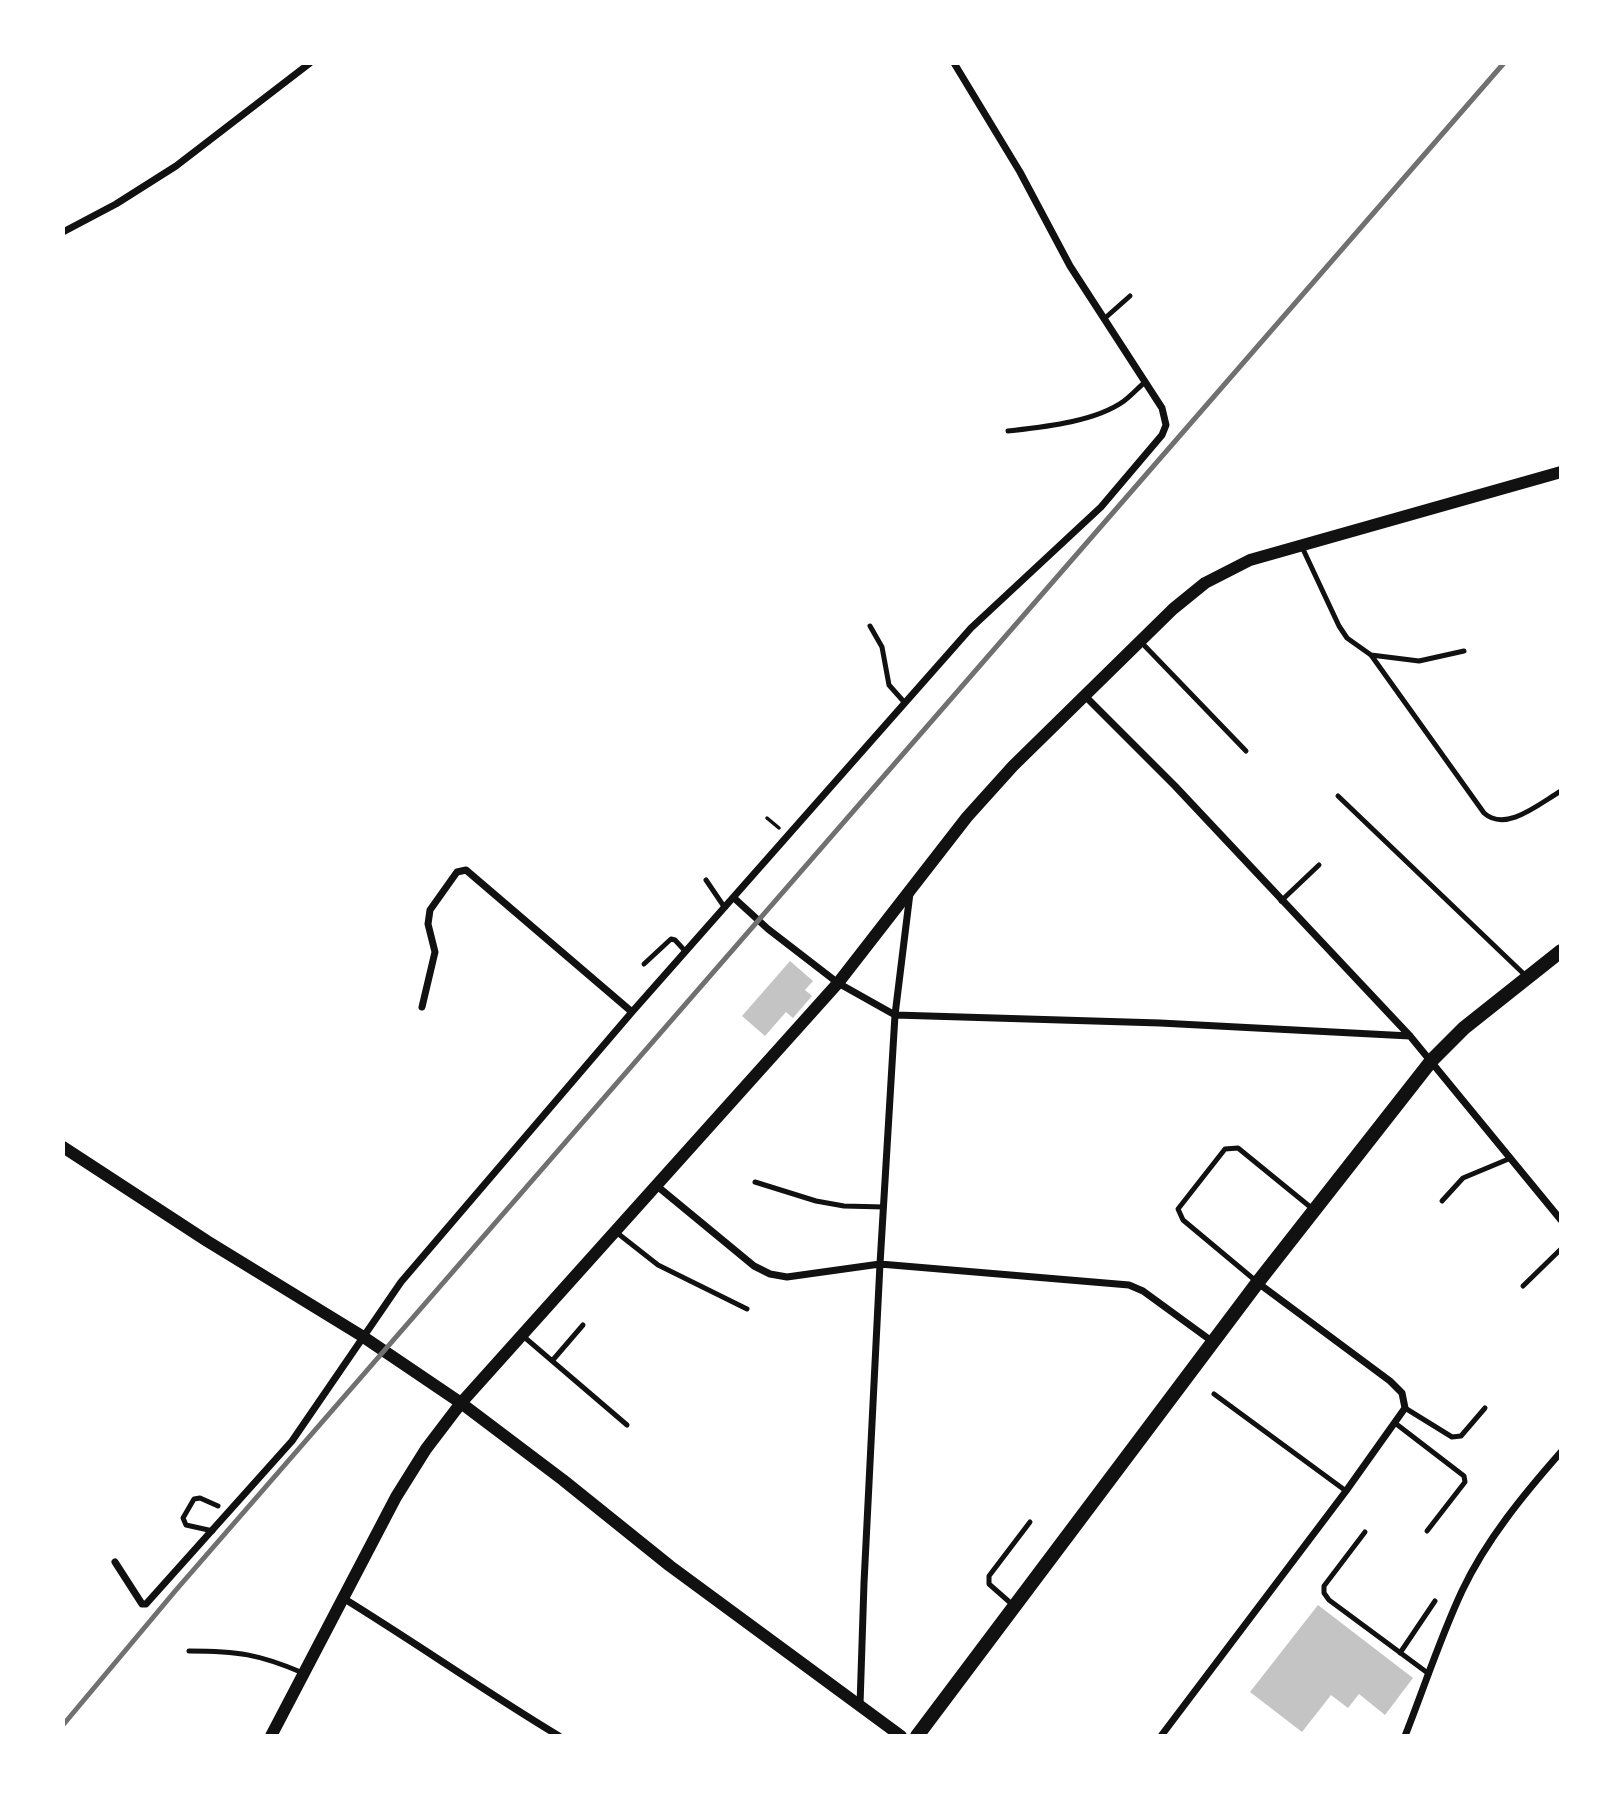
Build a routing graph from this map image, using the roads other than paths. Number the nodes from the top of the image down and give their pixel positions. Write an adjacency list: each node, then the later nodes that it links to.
1 (310, 63): 3 (street)
2 (954, 63): 5 (street)
3 (63, 232)
4 (1130, 296): 5 (lane)
5 (1104, 320): 6 (street)
6 (1145, 382): 7 (lane); 15 (street)
7 (1007, 431)
8 (1561, 472): 9 (street)
9 (1301, 544): 11 (street); 13 (lane)
10 (870, 626): 15 (lane)
11 (1140, 641): 14 (street); 16 (lane)
12 (1464, 651): 13 (lane)
13 (1371, 655): 17 (lane)
14 (1084, 695): 21 (street); 23 (street)
15 (905, 703): 22 (street)
16 (1246, 751)
17 (1561, 791)
18 (1338, 796): 28 (lane)
19 (1320, 865): 23 (lane)
20 (706, 880): 24 (lane)
21 (911, 888): 29 (street); 32 (street)
22 (734, 898): 24 (street); 29 (street)
23 (1282, 901): 33 (street)
24 (724, 908): 26 (street)
25 (1561, 951): 28 (main road)
26 (686, 952): 27 (lane); 31 (street)
27 (643, 964)
28 (1527, 977): 34 (main road)
29 (838, 983): 32 (street); 38 (street)
30 (422, 1007): 31 (street)
31 (632, 1012): 50 (street)
32 (895, 1015): 33 (street); 40 (street)
33 (1410, 1036): 34 (street)
34 (1432, 1060): 36 (street); 41 (main road)
35 (63, 1147): 50 (street)
36 (1511, 1158): 39 (lane); 42 (street)
37 (755, 1182): 40 (lane)
38 (657, 1186): 43 (street); 45 (street)
39 (1442, 1201)
40 (884, 1207): 45 (street)
41 (1314, 1210): 46 (main road); 46 (lane)
42 (1561, 1220)
43 (616, 1232): 48 (lane); 51 (street)
44 (1561, 1249): 47 (lane)
45 (880, 1264): 52 (street); 75 (street)
46 (1258, 1282): 52 (main road); 56 (street)
47 (1523, 1286)
48 (747, 1309)
49 (583, 1325): 53 (lane)
50 (362, 1336): 55 (street); 64 (street)
51 (523, 1336): 53 (lane); 55 (street)
52 (1213, 1342): 70 (main road)
53 (552, 1361): 59 (lane)
54 (1214, 1394): 61 (lane)
55 (461, 1403): 68 (street); 75 (street)
56 (1405, 1408): 57 (lane); 58 (street)
57 (1485, 1408)
58 (1395, 1423): 61 (street); 65 (lane)
59 (627, 1425)
60 (1561, 1452): 74 (street)
61 (1346, 1491): 80 (street)
62 (218, 1506): 64 (lane)
63 (1030, 1522): 70 (lane)
64 (213, 1531): 67 (street)
65 (1427, 1531)
66 (1365, 1532): 72 (lane)
67 (115, 1562)
68 (342, 1598): 73 (street); 77 (street)
69 (1435, 1601): 72 (lane)
70 (1014, 1606): 79 (main road)
71 (189, 1651): 73 (lane)
72 (1400, 1653): 74 (lane)
73 (303, 1673): 76 (street)
74 (1429, 1674): 81 (street)
75 (860, 1705): 78 (street)
76 (271, 1736)
77 (559, 1736)
78 (901, 1736)
79 (917, 1736)
80 (1161, 1736)
81 (1405, 1736)

